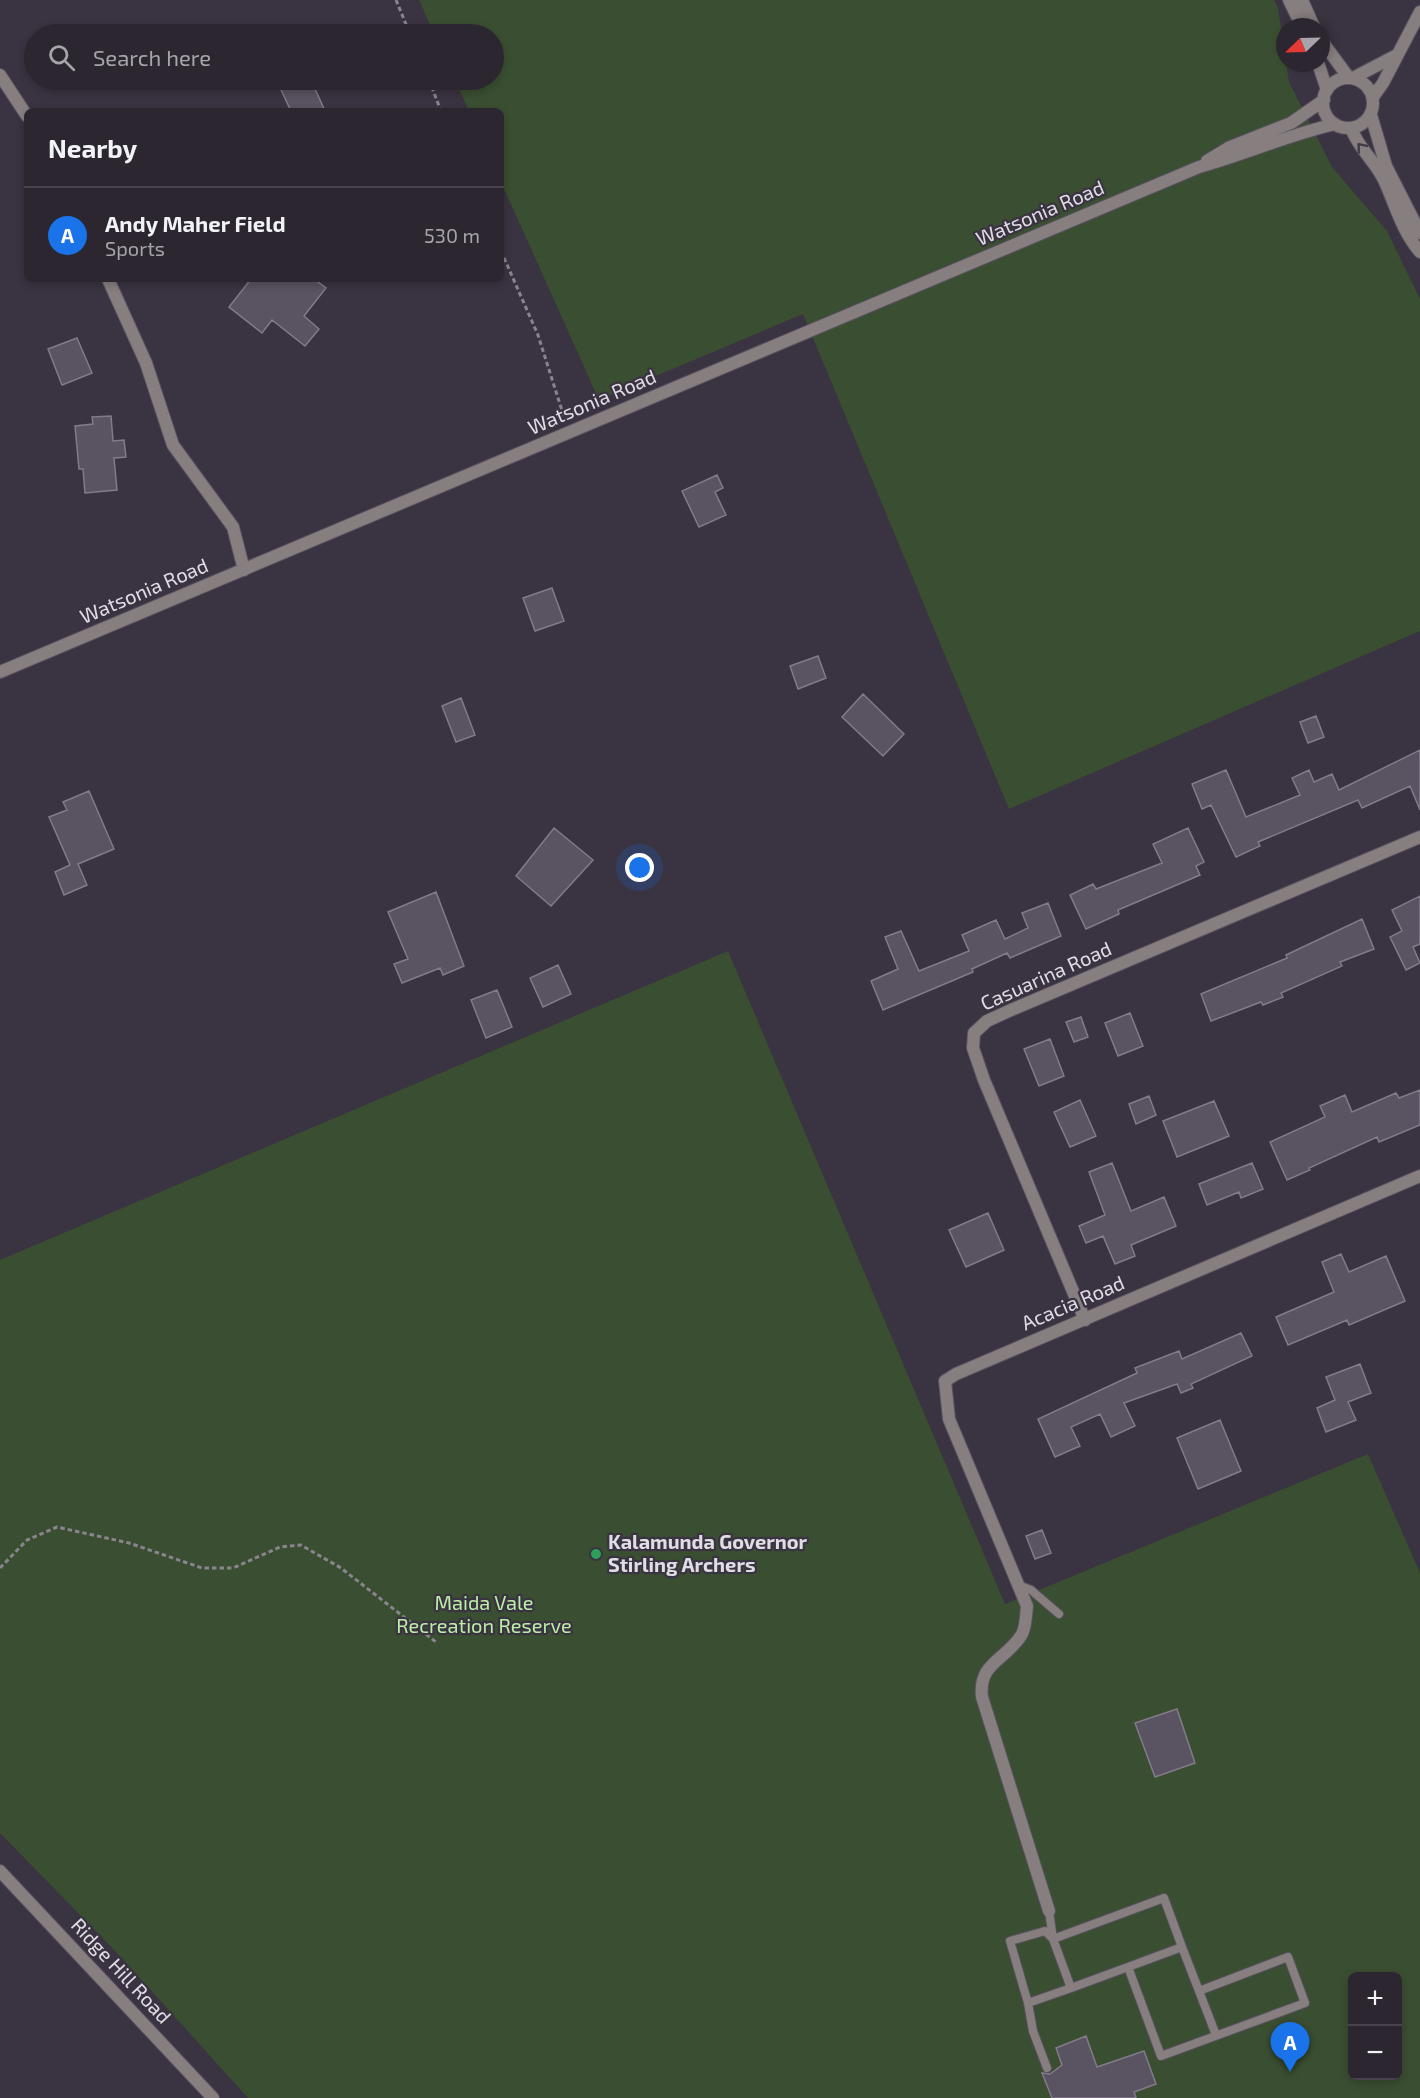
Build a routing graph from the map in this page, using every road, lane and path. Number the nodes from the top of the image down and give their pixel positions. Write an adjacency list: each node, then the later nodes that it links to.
1 (396, 0): 7 (path)
2 (1289, 0): 5 (street)
3 (1302, 0): 6 (street)
4 (1420, 12): 9 (street)
5 (1298, 18)
6 (1310, 18)
7 (406, 24)
8 (1330, 51): 12 (street)
9 (1395, 56): 12 (street); 15 (street)
10 (1320, 72): 14 (street)
11 (0, 75): 17 (street)
12 (1351, 78): 14 (street); 15 (street)
13 (433, 90): 16 (path)
14 (1325, 95): 19 (street); 21 (street, Watsonia Road)
15 (1373, 98): 18 (street)
16 (440, 108)
17 (24, 111)
18 (1371, 115): 20 (street); 22 (street)
19 (1335, 124): 20 (street); 21 (street, Watsonia Road)
20 (1351, 128): 23 (street, one-way to 20)
21 (1199, 167): 26 (street, Watsonia Road)
22 (1420, 232)
23 (1420, 252)
24 (504, 258): 26 (path)
25 (109, 282): 27 (street)
26 (568, 433): 27 (street, Watsonia Road)
27 (244, 570): 28 (street, Watsonia Road)
28 (0, 672)
29 (1420, 837): 31 (street, Casuarina Road)
30 (1420, 1176): 31 (street, Acacia Road)
31 (1085, 1320): 33 (street, Acacia Road)
32 (0, 1568): 35 (path)
33 (1019, 1586): 34 (lane); 37 (street)
34 (1059, 1614)
35 (436, 1642)
36 (0, 1871): 46 (street, Ridge Hill Road)
37 (1049, 1911): 38 (lane)
38 (1053, 1939): 39 (lane); 41 (lane); 43 (lane)
39 (1182, 1947): 40 (lane); 42 (lane)
40 (1128, 1967): 41 (lane); 44 (lane)
41 (1071, 1988): 43 (lane)
42 (1199, 1992): 44 (lane); 44 (lane)
43 (1028, 2003): 45 (lane)
44 (1216, 2035)
45 (1047, 2068)
46 (213, 2098)

